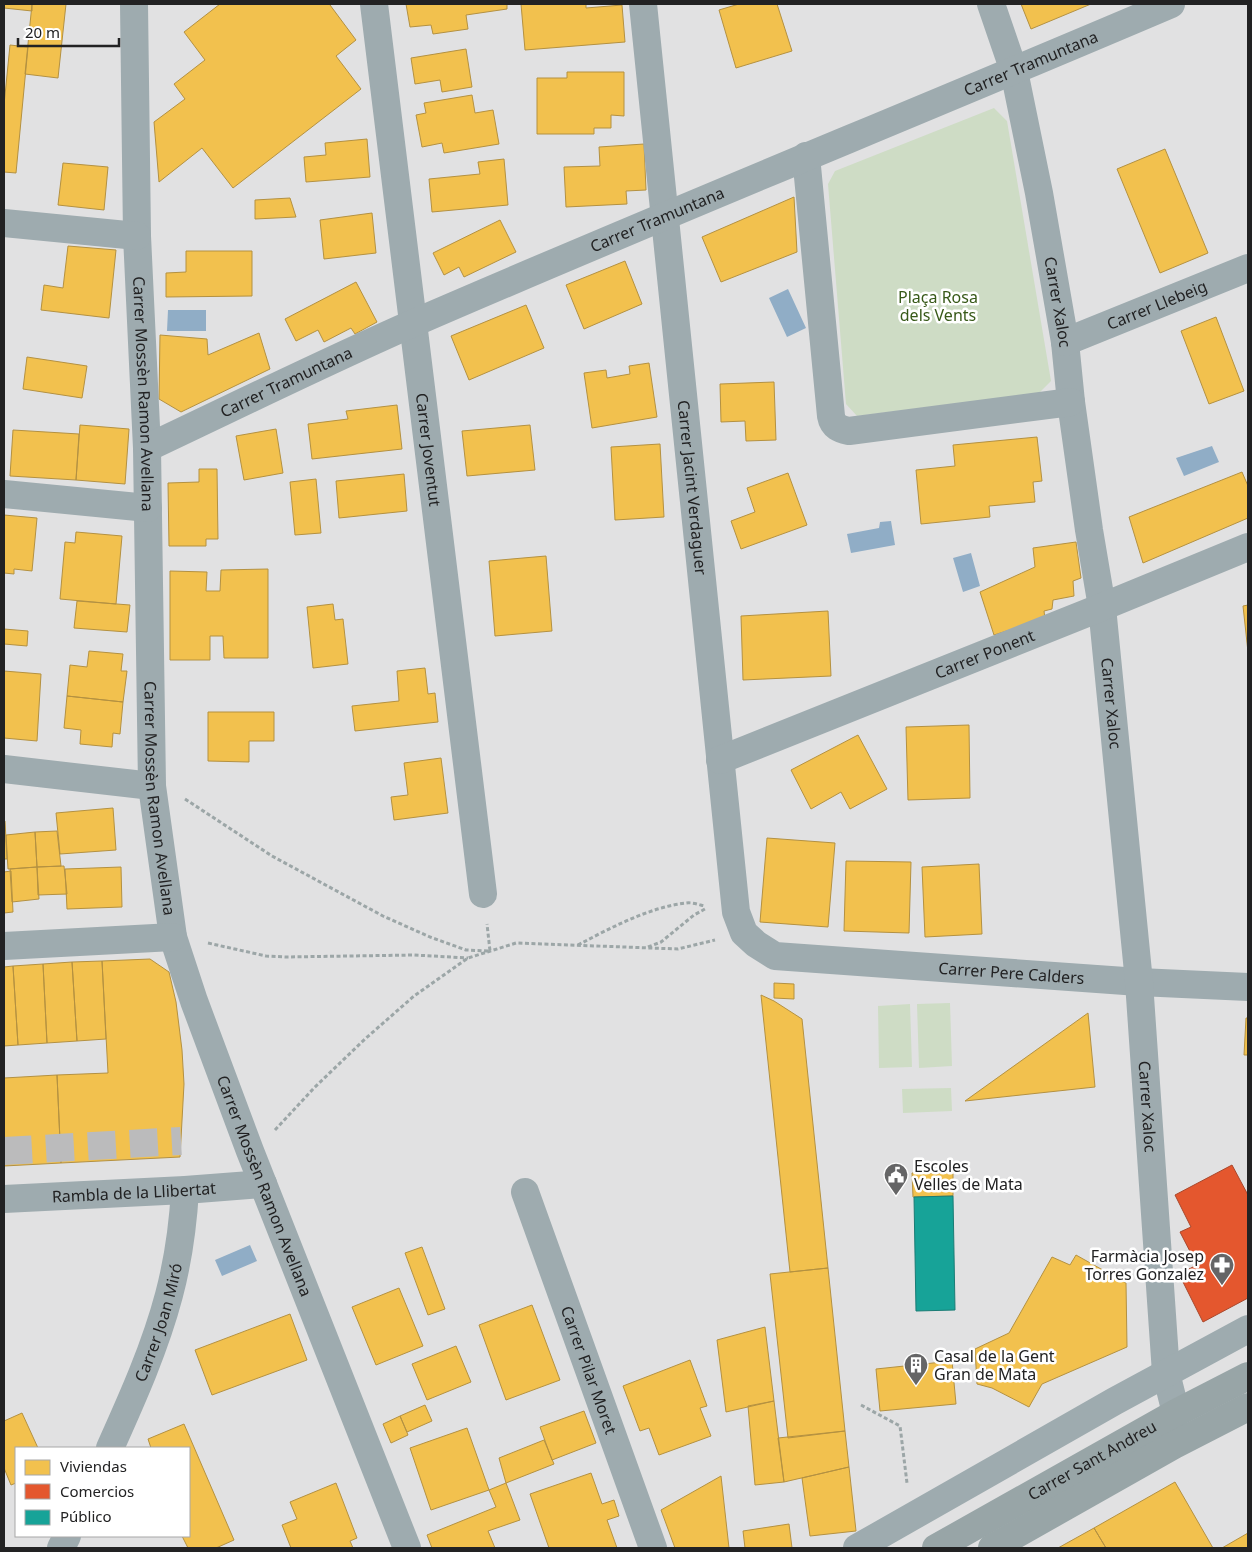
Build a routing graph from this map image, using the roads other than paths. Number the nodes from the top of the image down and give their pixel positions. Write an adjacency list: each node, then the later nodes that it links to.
1 (134, 4): 10 (street, Carrer Mossèn Ramon Avellana)
2 (374, 4): 12 (street, Carrer Joventut)
3 (643, 4): 8 (street, Carrer Jacint Verdaguer)
4 (991, 4): 6 (street, Carrer Xaloc)
5 (1171, 4): 6 (street, Carrer Tramuntana)
6 (1014, 71): 7 (street, Carrer Tramuntana); 13 (street, Carrer Xaloc)
7 (806, 156): 8 (street, Carrer Tramuntana); 14 (street)
8 (665, 216): 12 (street, Carrer Tramuntana); 20 (street, Carrer Jacint Verdaguer)
9 (4, 223): 10 (street)
10 (137, 236): 15 (street, Carrer Mossèn Ramon Avellana)
11 (1248, 268): 13 (street, Carrer Llebeig)
12 (414, 323): 15 (street, Carrer Tramuntana); 23 (street, Carrer Joventut)
13 (1065, 342): 14 (street, Carrer Xaloc)
14 (1072, 402): 19 (street, Carrer Xaloc)
15 (147, 448): 17 (street, Carrer Mossèn Ramon Avellana)
16 (4, 494): 17 (street)
17 (148, 508): 22 (street, Carrer Mossèn Ramon Avellana)
18 (1248, 546): 19 (street, Carrer Ponent)
19 (1102, 608): 20 (street, Carrer Ponent); 27 (street, Carrer Xaloc)
20 (720, 760): 26 (street, Carrer Jacint Verdaguer)
21 (4, 769): 22 (street)
22 (152, 786): 24 (street, Carrer Mossèn Ramon Avellana)
23 (483, 894)
24 (173, 937): 25 (street); 29 (street, Carrer Mossèn Ramon Avellana)
25 (4, 946)
26 (775, 956): 27 (street, Carrer Pere Calders)
27 (1139, 982): 28 (street, Carrer Pere Calders); 34 (street, Carrer Xaloc)
28 (1248, 987)
29 (263, 1184): 30 (street, Rambla de la Llibertat); 40 (street, Carrer Mossèn Ramon Avellana)
30 (185, 1190): 32 (street, Rambla de la Llibertat); 38 (street, Carrer Joan Miró)
31 (525, 1192): 41 (street, Carrer Pilar Moret)
32 (4, 1199)
33 (1248, 1329): 34 (street)
34 (1166, 1373): 37 (street, Carrer Xaloc); 42 (street)
35 (1248, 1376): 37 (main road, Carrer Sant Andreu)
36 (1248, 1407): 39 (main road, Carrer Sant Andreu)
37 (1176, 1413): 39 (street); 43 (main road, Carrer Sant Andreu)
38 (110, 1447)
39 (1041, 1520): 44 (main road, Carrer Sant Andreu)
40 (407, 1548)
41 (653, 1548)
42 (857, 1548)
43 (936, 1548)
44 (992, 1548)

